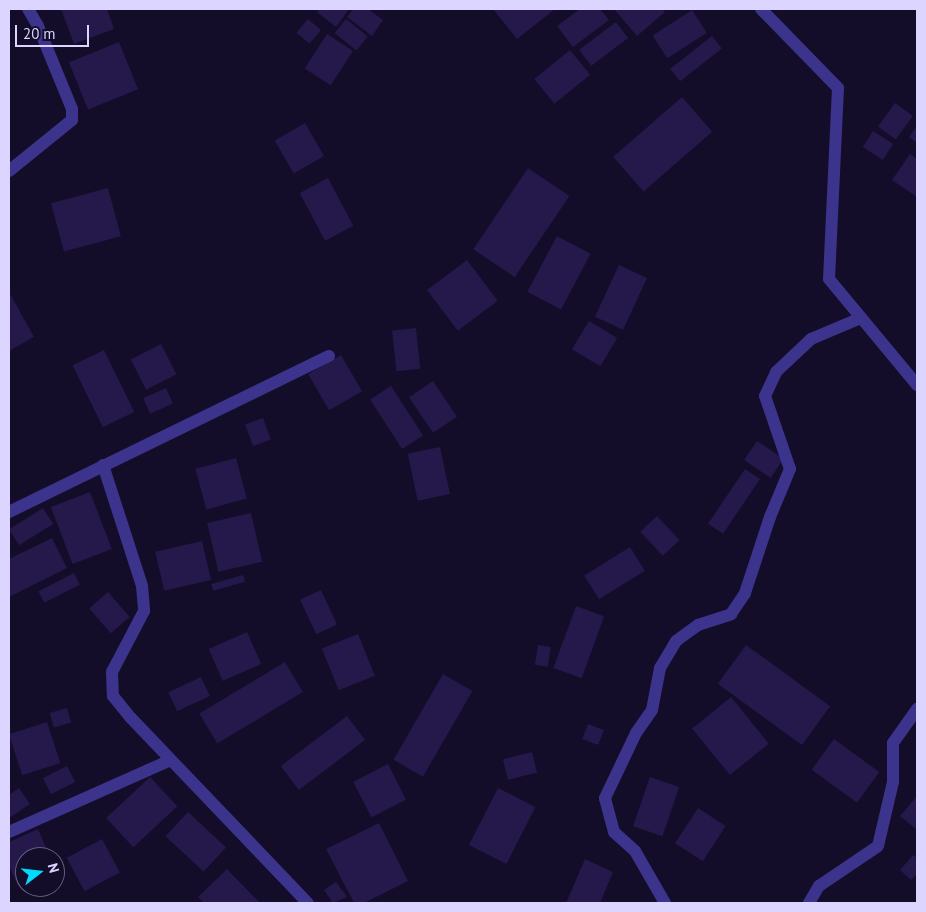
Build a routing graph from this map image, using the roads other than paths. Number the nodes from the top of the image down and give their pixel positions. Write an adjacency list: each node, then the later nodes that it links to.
1 (28, 9): 3 (street)
2 (761, 9): 4 (street)
3 (9, 171)
4 (861, 318): 6 (street); 13 (street)
5 (329, 356): 7 (street)
6 (917, 385)
7 (103, 465): 8 (street); 10 (street)
8 (9, 512)
9 (917, 709): 14 (street)
10 (171, 760): 11 (street); 12 (street)
11 (9, 832)
12 (308, 903)
13 (665, 903)
14 (809, 903)

